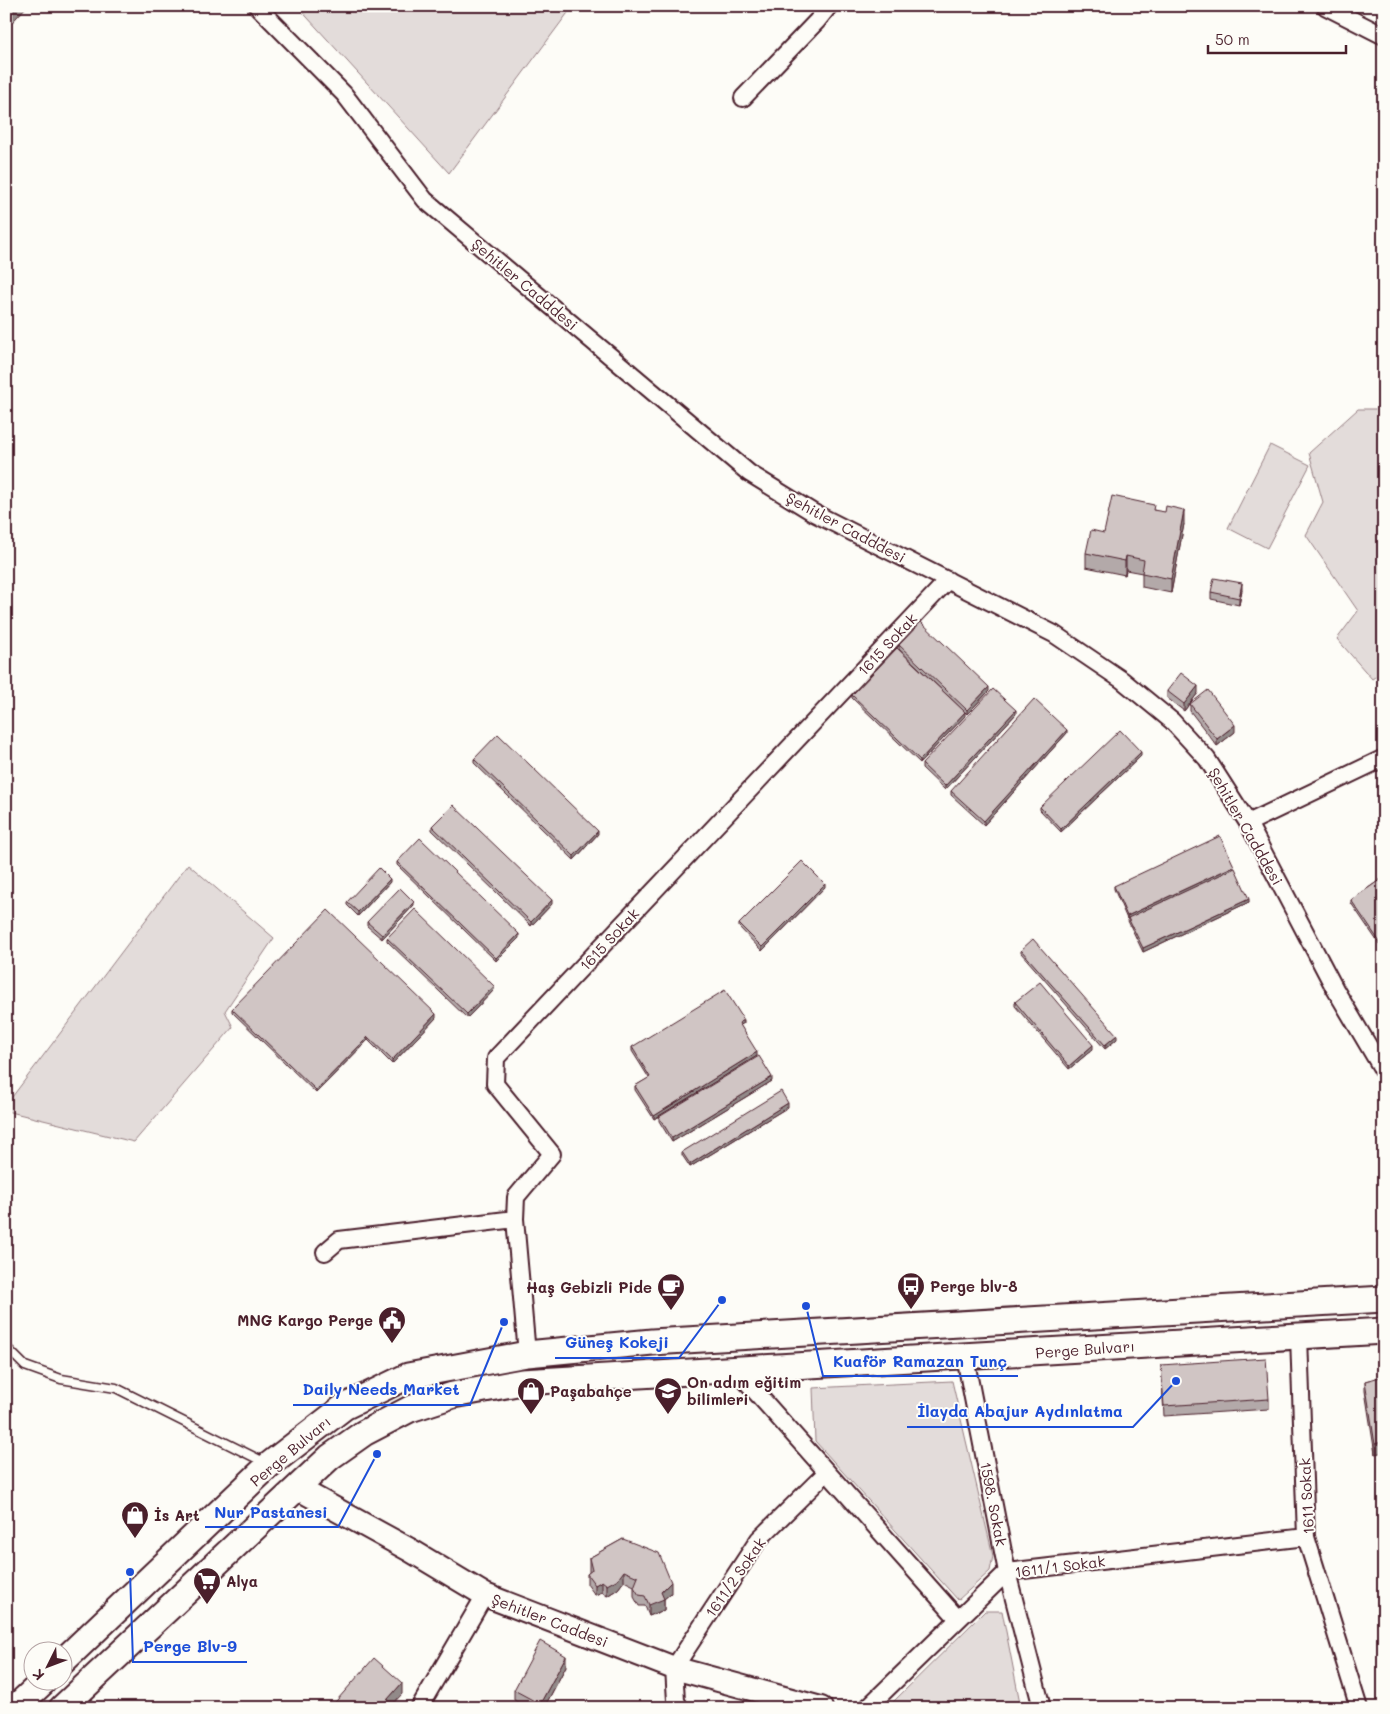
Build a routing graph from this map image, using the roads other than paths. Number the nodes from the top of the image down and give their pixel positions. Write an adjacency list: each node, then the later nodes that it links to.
1 (257, 6): 6 (street, Şehitler Cadddesi)
2 (829, 6): 5 (street)
3 (1325, 6): 4 (street)
4 (1384, 36)
5 (743, 98)
6 (948, 580): 8 (street, Şehitler Cadddesi); 10 (street, 1615 Sokak)
7 (1384, 758): 8 (street)
8 (1248, 823): 9 (street, Şehitler Cadddesi)
9 (1384, 1072)
10 (516, 1219): 11 (street); 16 (street, 1615 Sokak)
11 (325, 1252)
12 (1384, 1299): 16 (main road, Perge Bulvarı)
13 (1384, 1331): 14 (main road, Perge Bulvarı)
14 (1299, 1336): 17 (main road, Perge Bulvarı); 22 (street, 1611 Sokak)
15 (6, 1347): 19 (lane)
16 (528, 1354): 19 (main road, Perge Bulvarı)
17 (965, 1357): 18 (main road, Perge Bulvarı); 23 (street, 1598. Sokak)
18 (737, 1370): 20 (street); 21 (main road, Perge Bulvarı)
19 (269, 1465): 26 (main road, Perge Bulvarı)
20 (827, 1472): 25 (street); 27 (street, 1611/2 Sokak)
21 (296, 1488): 24 (street, Şehitler Caddesi); 29 (main road, Perge Bulvarı)
22 (1306, 1537): 23 (street, 1611/1 Sokak); 36 (street, 1611 Sokak)
23 (1007, 1572): 25 (street, 1611/1 Sokak); 35 (street, 1598. Sokak)
24 (485, 1595): 27 (street, Şehitler Caddesi); 31 (street)
25 (958, 1618): 34 (street, 1611/1 Sokak)
26 (72, 1652)
27 (674, 1668): 32 (street); 33 (street, Şehitler Caddesi)
28 (33, 1692): 30 (main road)
29 (73, 1704)
30 (16, 1708)
31 (419, 1708)
32 (680, 1708)
33 (822, 1708)
34 (867, 1708)
35 (1042, 1708)
36 (1359, 1708)

